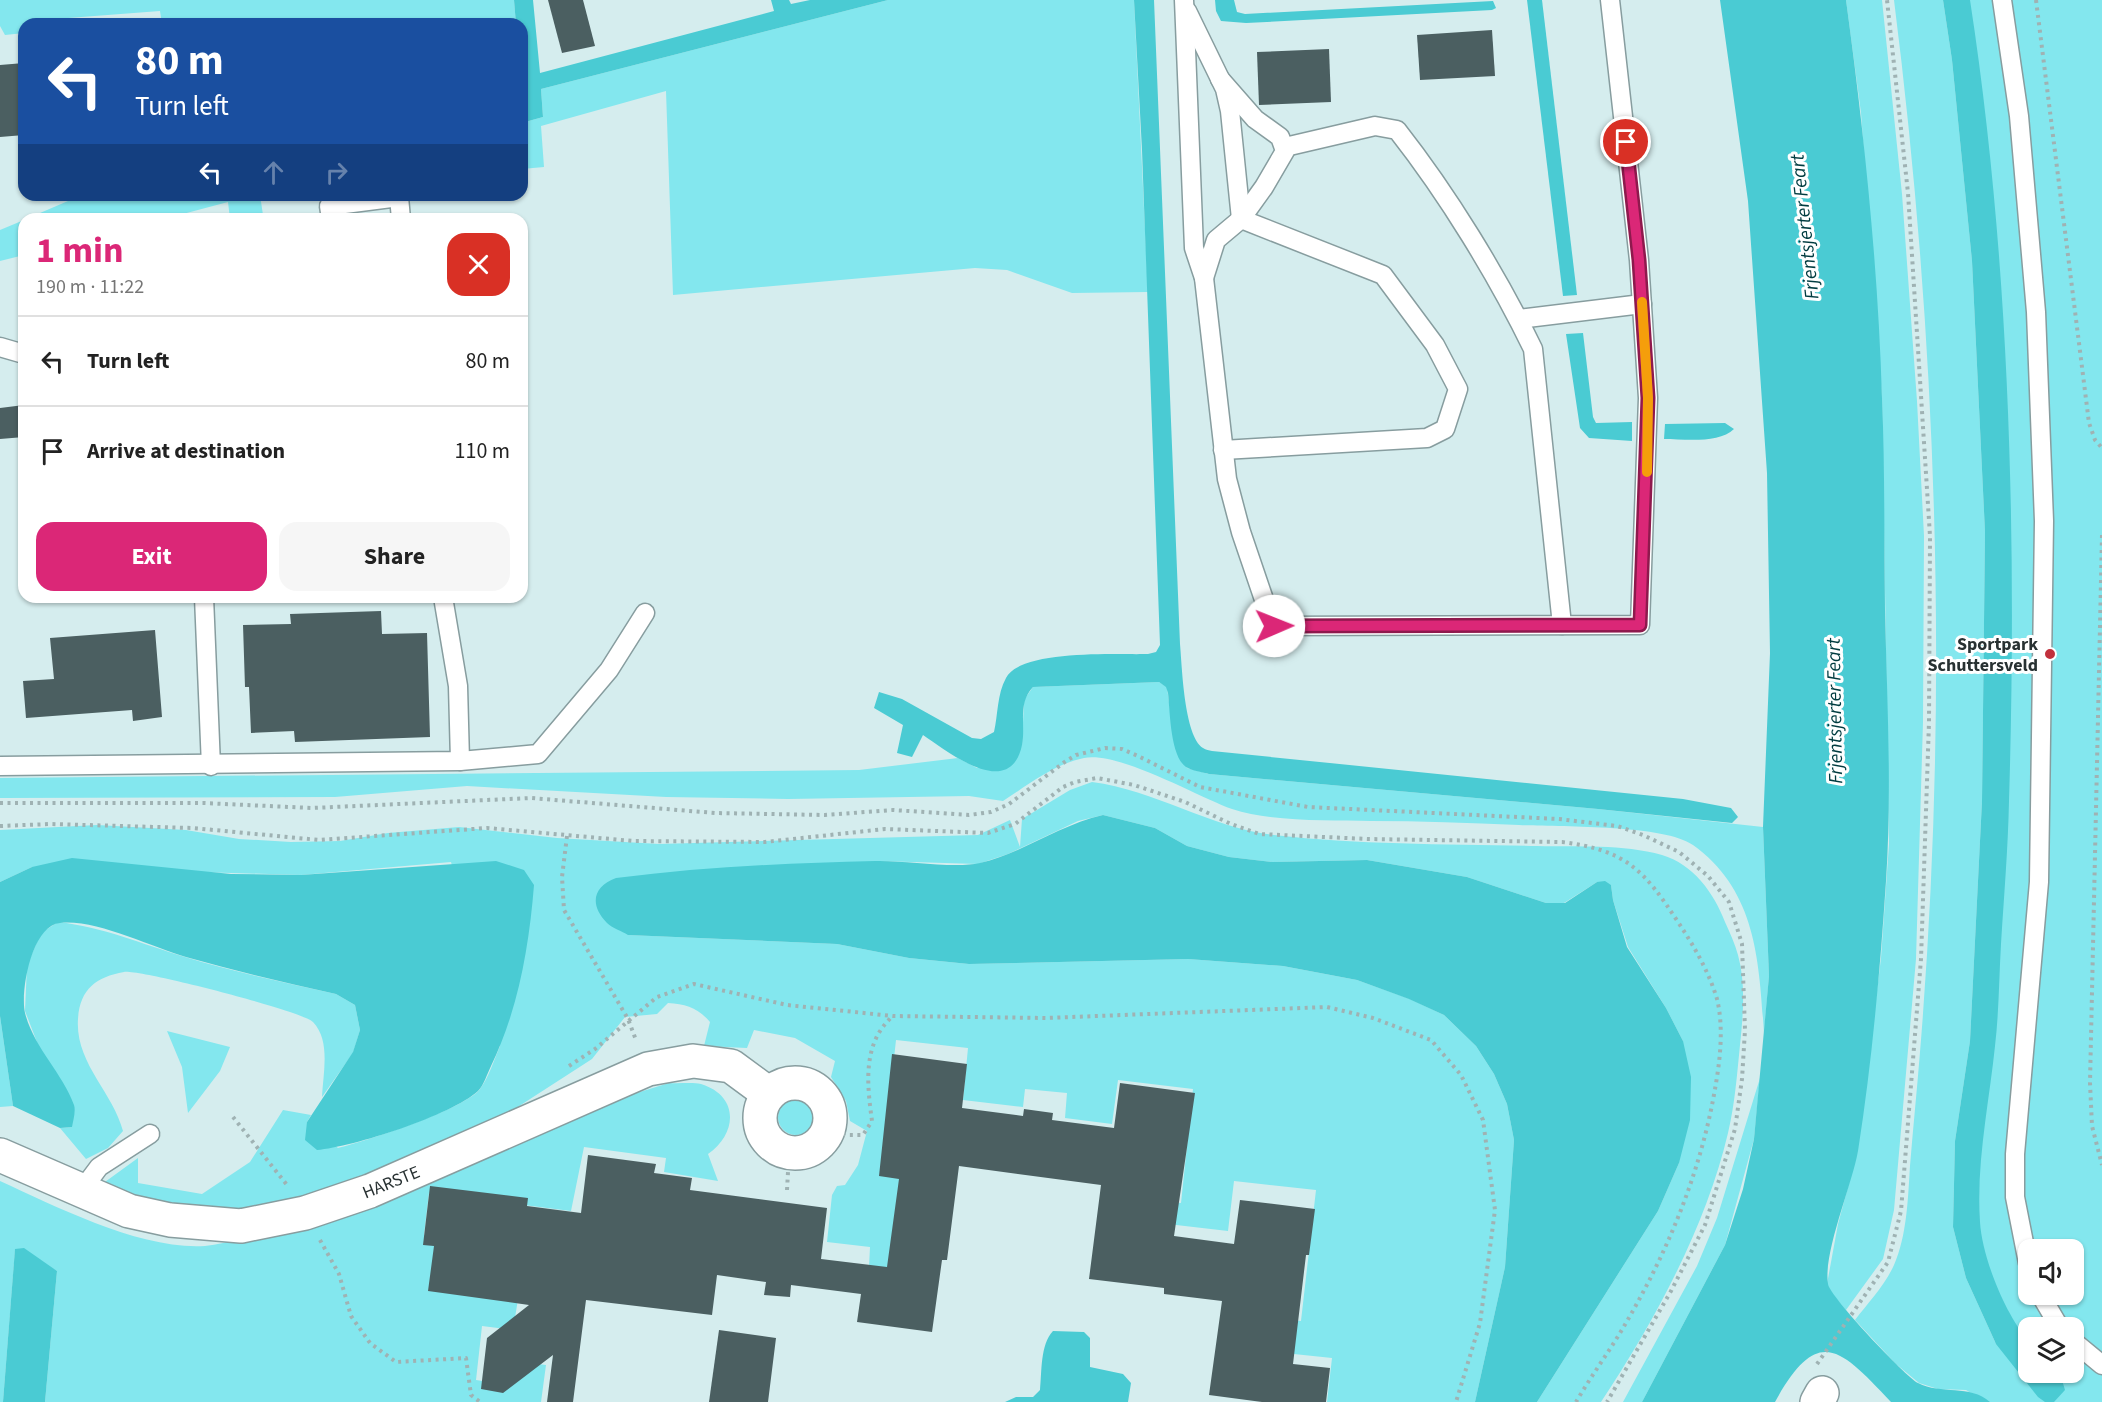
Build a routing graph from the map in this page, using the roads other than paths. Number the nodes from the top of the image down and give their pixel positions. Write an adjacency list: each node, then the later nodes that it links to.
1 (1610, 0): 10 (lane)
2 (2002, 0): 26 (lane)
3 (1184, 3): 4 (lane); 9 (lane)
4 (1220, 79): 5 (lane); 8 (lane)
5 (1285, 147): 8 (lane); 11 (lane)
6 (364, 201): 7 (lane)
7 (330, 213)
8 (1241, 219): 9 (lane); 14 (lane)
9 (1204, 278): 14 (lane)
10 (1642, 304): 11 (lane); 18 (lane)
11 (1519, 319): 18 (lane)
12 (0, 347): 13 (lane)
13 (18, 352)
14 (1223, 450): 18 (lane)
15 (204, 603): 21 (lane)
16 (444, 603): 19 (lane)
17 (645, 614): 19 (lane)
18 (1562, 625)
19 (460, 761): 21 (lane)
20 (0, 766): 21 (lane)
21 (212, 766)
22 (769, 1094): 22 (street); 25 (street, HARSTE)
23 (150, 1134): 25 (lane)
24 (0, 1155): 25 (street, HARSTE)
25 (81, 1191)
26 (2023, 1239)
27 (2084, 1350): 28 (lane)
28 (2102, 1365)

